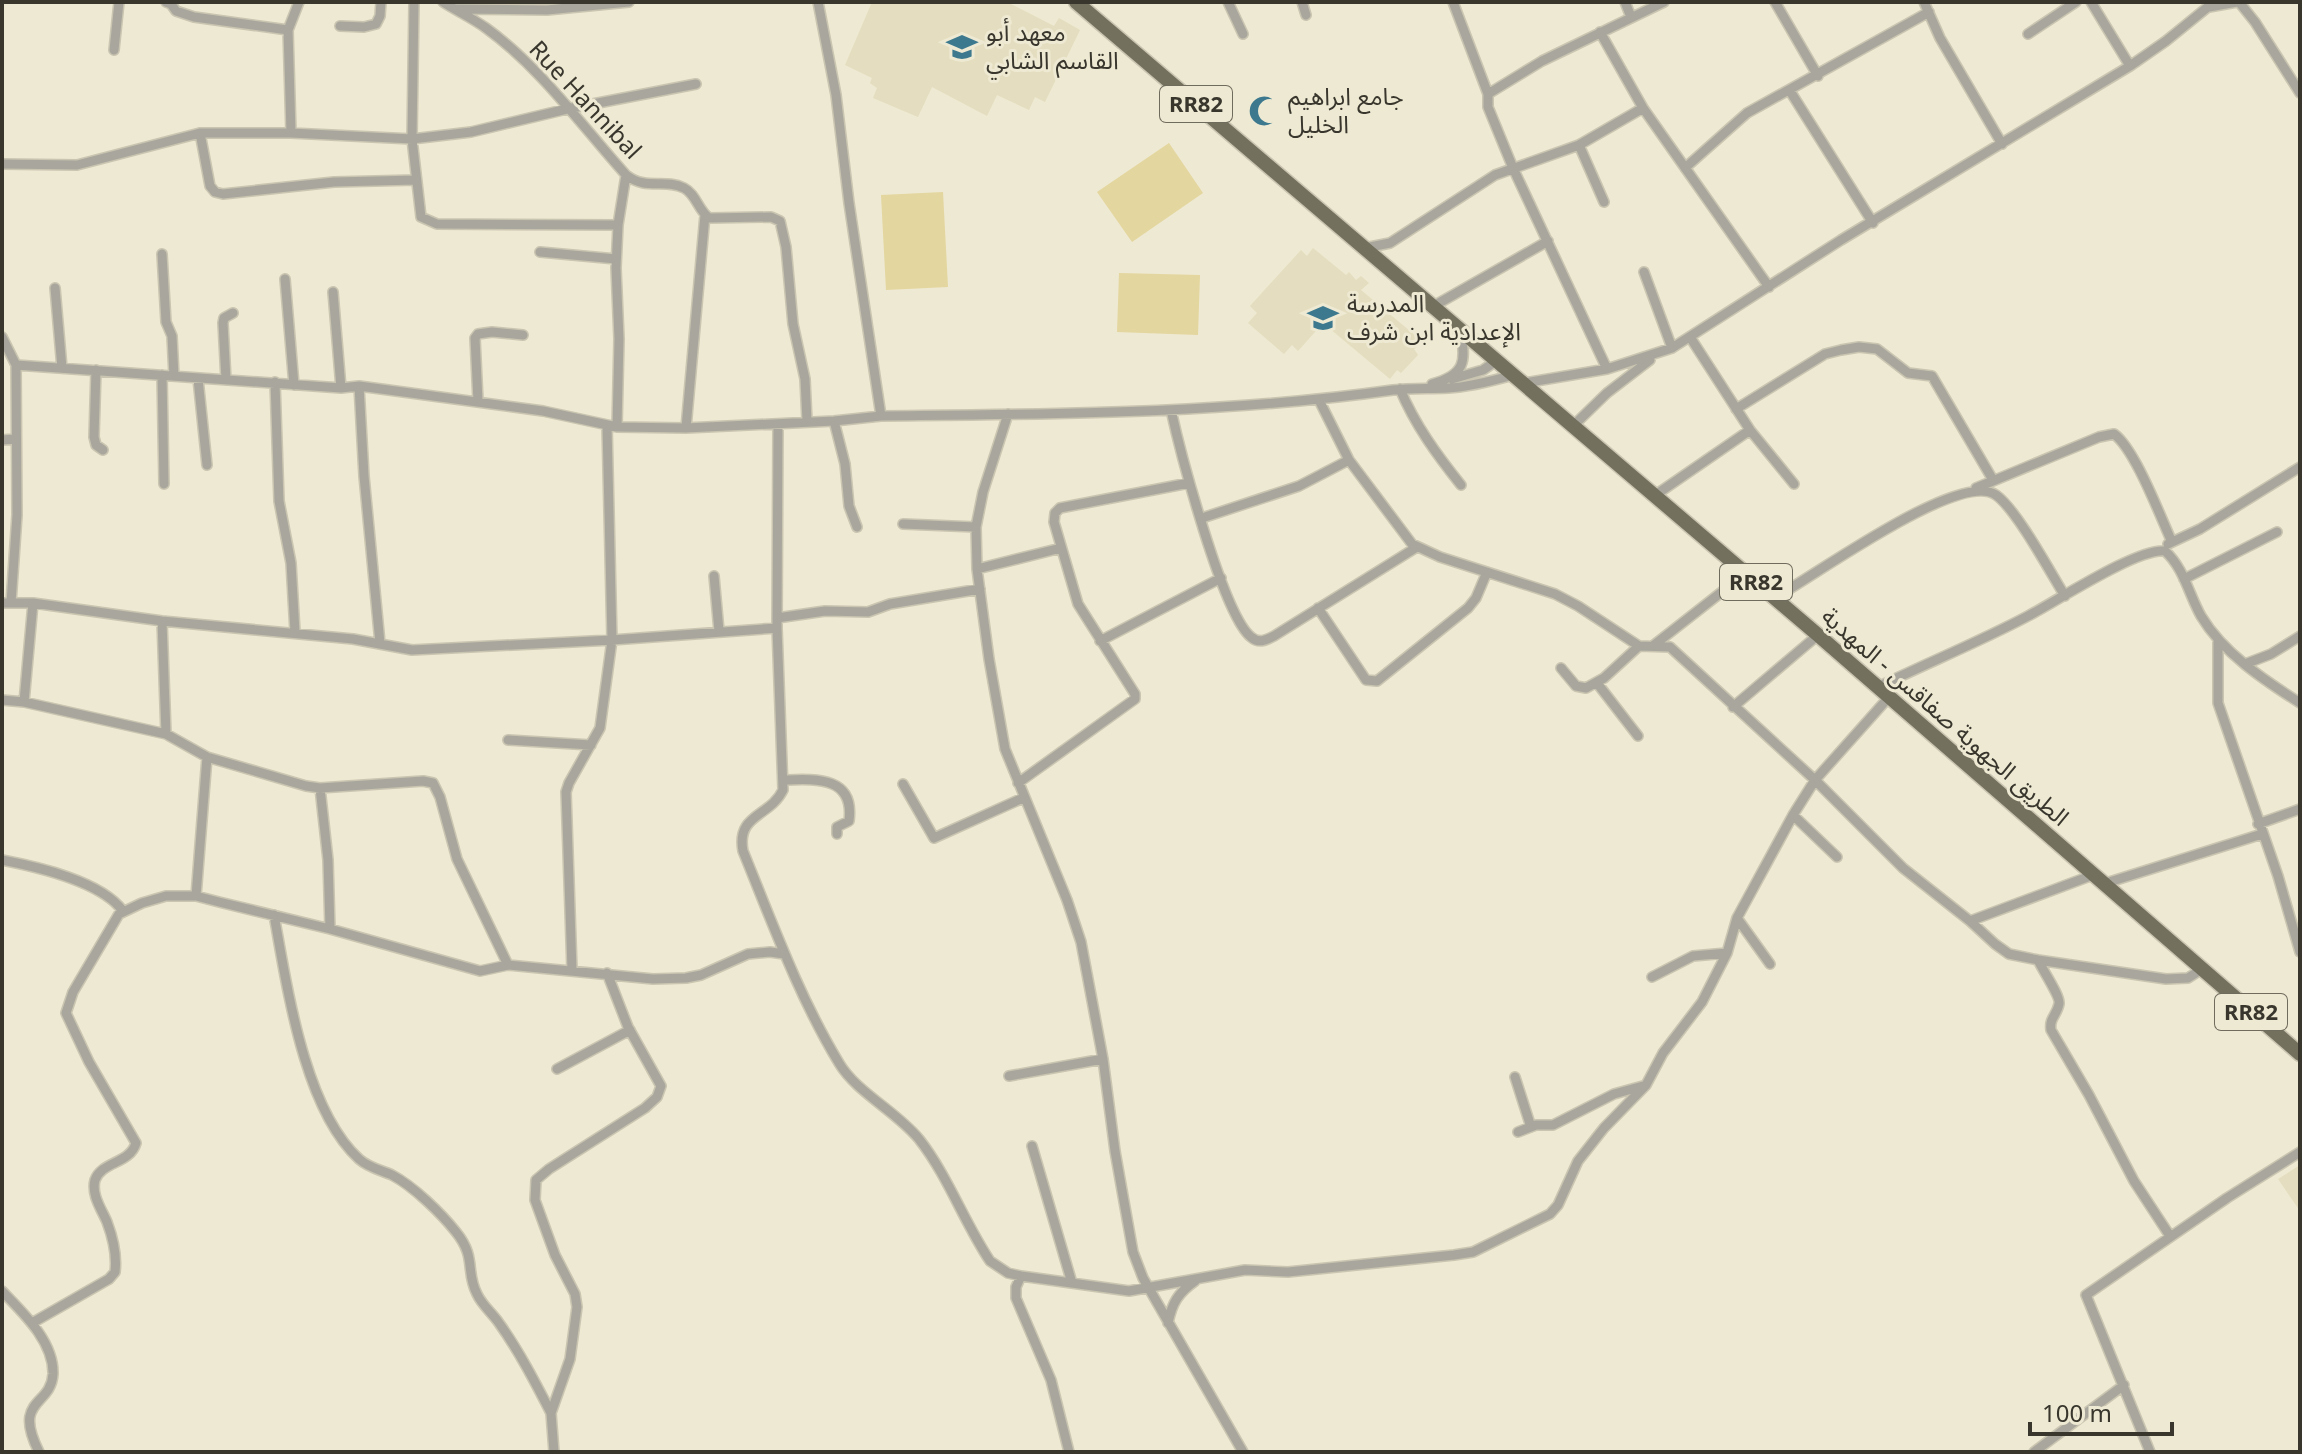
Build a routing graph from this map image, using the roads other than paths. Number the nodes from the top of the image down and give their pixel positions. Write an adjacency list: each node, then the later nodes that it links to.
1 (119, 2): 29 (street)
2 (299, 2): 25 (street)
3 (381, 2): 24 (street)
4 (414, 2): 40 (street)
5 (443, 2): 21 (street, Rue Hannibal)
6 (629, 2): 21 (street)
7 (818, 2): 92 (street)
8 (1228, 2): 27 (street)
9 (1302, 2): 22 (street)
10 (1453, 2): 35 (street)
11 (1625, 2): 23 (street)
12 (1664, 2): 23 (street)
13 (1775, 2): 31 (street)
14 (2076, 2): 28 (street)
15 (2091, 2): 30 (street)
16 (2238, 2): 19 (street); 34 (street)
17 (170, 3): 25 (street)
18 (1081, 4): 53 (main road, الطريق الجهوية صفاقس - المهدية / RR82)
19 (2211, 4): 30 (street)
20 (1927, 7): 31 (street); 41 (street)
21 (453, 9): 37 (street, Rue Hannibal)
22 (1306, 15)
23 (1631, 17): 26 (street)
24 (340, 26)
25 (288, 30): 39 (street)
26 (1600, 32): 35 (street); 36 (street)
27 (1243, 34)
28 (2028, 34)
29 (114, 50)
30 (2130, 66): 41 (street)
31 (1818, 76): 33 (street)
32 (696, 84): 37 (street)
33 (1790, 91): 45 (street); 50 (street)
34 (2300, 93)
35 (1488, 94): 44 (street)
36 (1643, 108): 42 (street); 45 (street)
37 (567, 109): 40 (street); 46 (street, Rue Hannibal)
38 (200, 133): 39 (street); 43 (street); 47 (street)
39 (291, 133): 40 (street)
40 (412, 139): 47 (street)
41 (2002, 144): 50 (street)
42 (1579, 145): 44 (street); 48 (street)
43 (2, 164)
44 (1513, 168): 52 (street); 53 (street)
45 (1685, 168): 59 (street)
46 (626, 175): 49 (street, Rue Hannibal); 51 (street)
47 (416, 180): 51 (street)
48 (1604, 202)
49 (705, 215): 93 (street); 98 (street)
50 (1873, 223): 59 (street)
51 (618, 225): 56 (street)
52 (1548, 241): 62 (street); 73 (street)
53 (1365, 248): 62 (main road, الطريق الجهوية صفاقس - المهدية / RR82)
54 (540, 252): 56 (street)
55 (162, 254): 76 (street)
56 (616, 259): 97 (street)
57 (1644, 272): 68 (street)
58 (285, 279): 82 (street)
59 (1769, 287): 67 (street)
60 (55, 288): 72 (street)
61 (333, 292): 84 (street)
62 (1432, 307): 64 (main road, الطريق الجهوية صفاقس - المهدية / RR82)
63 (233, 313): 79 (street)
64 (1460, 331): 70 (main road, الطريق الجهوية صفاقس - المهدية / RR82); 81 (street)
65 (523, 335): 88 (street)
66 (2, 337): 71 (street)
67 (1690, 337): 68 (street); 89 (street)
68 (1672, 348): 69 (street)
69 (1660, 353): 73 (street); 96 (street)
70 (1496, 361): 78 (main road, الطريق الجهوية صفاقس - المهدية / RR82); 81 (street)
71 (16, 365): 72 (street); 100 (street)
72 (62, 368): 74 (street)
73 (1607, 369): 78 (street)
74 (96, 370): 75 (street); 102 (street)
75 (162, 375): 76 (street); 108 (street)
76 (174, 376): 77 (street)
77 (198, 379): 79 (street); 104 (street)
78 (1518, 379): 85 (street); 96 (main road, الطريق الجهوية صفاقس - المهدية / RR82)
79 (226, 380): 80 (street)
80 (275, 382): 82 (street); 137 (street)
81 (1441, 382): 85 (street)
82 (294, 385): 84 (street)
83 (359, 386): 84 (street); 88 (street); 143 (street)
84 (341, 388)
85 (1421, 388): 86 (street)
86 (1400, 389): 87 (street); 110 (street)
87 (1319, 400): 90 (street); 103 (street)
88 (478, 401): 97 (street)
89 (1736, 409): 99 (street); 106 (street)
90 (1171, 410): 91 (street); 107 (street)
91 (1008, 414): 92 (street); 116 (street)
92 (881, 416): 94 (street)
93 (807, 421): 94 (street); 95 (street)
94 (834, 421): 115 (street)
95 (778, 424): 98 (street); 135 (street)
96 (1574, 425): 112 (main road, الطريق الجهوية صفاقس - المهدية / RR82)
97 (612, 426): 98 (street); 141 (street)
98 (686, 428)
99 (1750, 430): 109 (street); 112 (street)
100 (15, 439): 101 (street); 131 (street)
101 (2, 440)
102 (103, 450)
103 (1349, 460): 113 (street); 119 (street)
104 (207, 465)
105 (2300, 467): 118 (street)
106 (1993, 480): 111 (street); 118 (street)
107 (1189, 483): 113 (street); 120 (street)
108 (164, 484)
109 (1794, 484)
110 (1461, 485)
111 (1969, 492): 129 (street); 130 (street)
112 (1654, 496): 124 (main road, الطريق الجهوية صفاقس - المهدية / RR82)
113 (1202, 518): 126 (street)
114 (903, 524): 116 (street)
115 (857, 527)
116 (976, 527): 122 (street)
117 (2277, 532): 127 (street)
118 (2172, 542): 121 (street)
119 (1417, 547): 123 (street); 133 (street)
120 (1061, 548): 122 (street); 142 (street)
121 (2157, 550): 127 (street); 129 (street)
122 (977, 569): 128 (street)
123 (1487, 572): 133 (street); 144 (street)
124 (1746, 573): 130 (main road, الطريق الجهوية صفاقس - المهدية / RR82); 145 (street)
125 (714, 576): 136 (street)
126 (1221, 578): 133 (street); 142 (street)
127 (2184, 579): 140 (street)
128 (980, 589): 135 (street); 161 (street)
129 (2065, 596): 149 (street)
130 (1774, 598): 138 (main road, الطريق الجهوية صفاقس - المهدية / RR82)
131 (6, 603): 132 (street)
132 (33, 603): 134 (street); 151 (street)
133 (1318, 608)
134 (162, 621): 137 (street); 154 (street)
135 (777, 623): 136 (street); 159 (street)
136 (719, 631): 141 (street)
137 (295, 632): 143 (street)
138 (1818, 635): 149 (main road, الطريق الجهوية صفاقس - المهدية / RR82); 153 (street)
139 (2300, 636): 146 (street)
140 (2218, 639): 146 (street); 167 (street)
141 (612, 640): 143 (street); 157 (street)
142 (1100, 641): 161 (street)
143 (380, 643)
144 (1639, 646): 145 (street); 148 (street)
145 (1653, 646): 153 (street)
146 (2245, 664): 152 (street)
147 (1561, 668): 148 (street)
148 (1597, 683): 155 (street)
149 (1883, 692): 160 (street); 171 (main road, الطريق الجهوية صفاقس - المهدية / RR82)
150 (2, 700): 151 (street)
151 (24, 702): 154 (street)
152 (2300, 703)
153 (1733, 707): 160 (street)
154 (166, 734): 158 (street)
155 (1638, 736)
156 (508, 740): 157 (street)
157 (591, 745): 185 (street)
158 (207, 757): 163 (street); 172 (street)
159 (784, 780): 168 (street); 180 (street)
160 (1815, 780): 166 (street); 176 (street)
161 (1018, 783): 164 (street)
162 (903, 784): 164 (street)
163 (320, 788): 177 (street); 183 (street)
164 (1023, 798): 190 (street)
165 (2300, 809): 167 (street)
166 (1793, 815): 169 (street); 175 (street)
167 (2260, 829): 171 (street); 178 (street)
168 (837, 834)
169 (1837, 857)
170 (2, 860): 173 (street)
171 (2098, 879): 176 (street); 184 (main road, الطريق الجهوية صفاقس - المهدية / RR82)
172 (196, 896): 173 (street); 174 (street)
173 (123, 911): 205 (street)
174 (274, 915): 177 (street); 208 (street)
175 (1737, 918): 179 (street); 182 (street)
176 (1970, 921): 181 (street)
177 (330, 929): 183 (street)
178 (2300, 952)
179 (1727, 953): 187 (street); 194 (street)
180 (784, 954): 186 (street); 200 (street)
181 (2038, 960): 184 (street); 199 (street)
182 (1770, 964)
183 (508, 965): 185 (street)
184 (2202, 969): 189 (main road, الطريق الجهوية صفاقس - المهدية / RR82)
185 (572, 970): 186 (street)
186 (607, 973): 188 (street)
187 (1652, 977)
188 (630, 1030): 191 (street); 208 (street)
189 (2300, 1054)
190 (1103, 1059): 192 (street); 203 (street)
191 (557, 1069)
192 (1009, 1076)
193 (1515, 1077): 195 (street)
194 (1646, 1085): 195 (street); 201 (street)
195 (1531, 1127): 196 (street)
196 (1518, 1132)
197 (1032, 1146): 202 (street)
198 (2300, 1152): 199 (street)
199 (2170, 1236): 207 (street)
200 (1021, 1276): 202 (street); 211 (street)
201 (1198, 1279): 203 (street); 206 (street)
202 (1072, 1283): 203 (street)
203 (1150, 1287): 206 (street)
204 (2, 1291): 205 (street)
205 (32, 1323): 209 (street)
206 (1168, 1323): 212 (street)
207 (2124, 1385): 213 (street); 214 (street)
208 (551, 1413): 210 (street)
209 (39, 1452)
210 (554, 1452)
211 (1069, 1452)
212 (1243, 1452)
213 (2034, 1452)
214 (2150, 1452)

